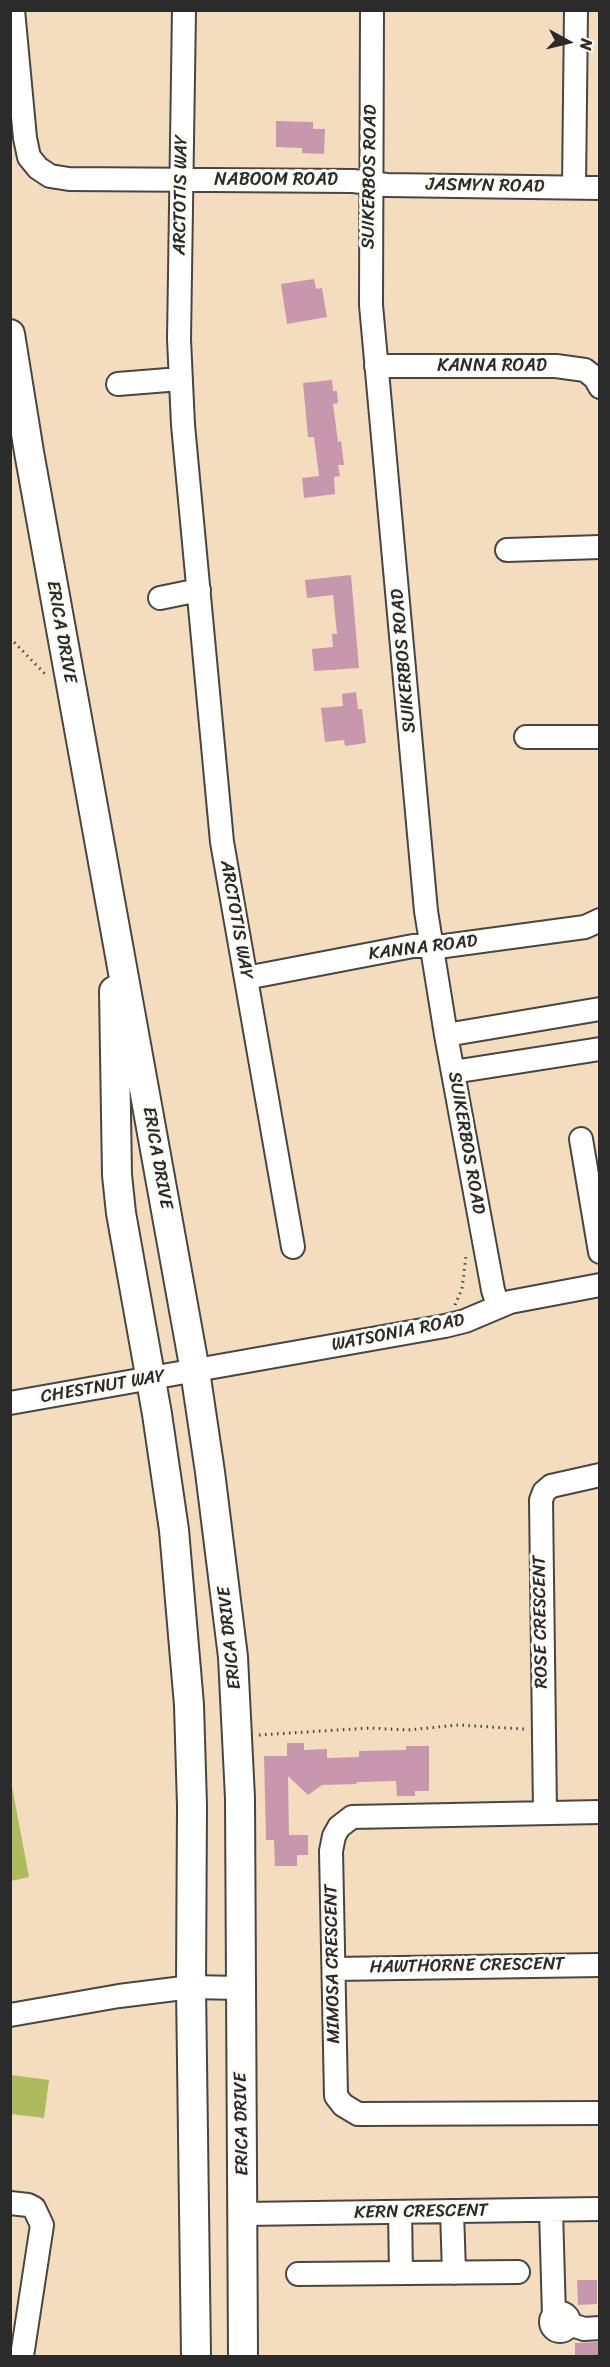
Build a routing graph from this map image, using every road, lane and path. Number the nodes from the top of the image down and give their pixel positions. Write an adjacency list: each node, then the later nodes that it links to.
1 (13, 10): 5 (street, NABOOM ROAD)
2 (184, 10): 5 (street, ARCTOTIS WAY)
3 (372, 10): 6 (street, SUIKERBOS ROAD)
4 (576, 10): 7 (street)
5 (181, 180): 6 (street, NABOOM ROAD); 11 (street, ARCTOTIS WAY)
6 (370, 183): 7 (street, JASMYN ROAD); 10 (street, SUIKERBOS ROAD)
7 (574, 187): 8 (street, JASMYN ROAD)
8 (600, 188)
9 (10, 334): 23 (main road, ERICA DRIVE)
10 (376, 366): 13 (street, KANNA ROAD); 24 (street, SUIKERBOS ROAD)
11 (180, 379): 12 (street); 16 (street, ARCTOTIS WAY)
12 (118, 384)
13 (600, 387)
14 (600, 547): 15 (street)
15 (507, 550)
16 (199, 590): 17 (street); 25 (street, ARCTOTIS WAY)
17 (160, 598)
18 (10, 638): 19 (path)
19 (54, 671)
20 (526, 736): 21 (street)
21 (600, 737)
22 (600, 920): 24 (street, KANNA ROAD)
23 (114, 929): 37 (main road, ERICA DRIVE); 38 (main road, ERICA DRIVE)
24 (430, 946): 25 (street, KANNA ROAD); 27 (street, SUIKERBOS ROAD)
25 (246, 978): 32 (street, ARCTOTIS WAY)
26 (600, 1009): 27 (street)
27 (446, 1035): 29 (street, SUIKERBOS ROAD)
28 (600, 1049): 29 (street)
29 (453, 1072): 35 (street, SUIKERBOS ROAD)
30 (581, 1139): 33 (street)
31 (466, 1246): 36 (path)
32 (293, 1247)
33 (600, 1252)
34 (600, 1286): 35 (street, WATSONIA ROAD)
35 (498, 1306): 37 (street, WATSONIA ROAD)
36 (453, 1308)
37 (195, 1371): 38 (street, CHESTNUT WAY); 48 (main road, ERICA DRIVE)
38 (151, 1377): 39 (street, CHESTNUT WAY); 47 (main road, ERICA DRIVE)
39 (10, 1403)
40 (600, 1475): 41 (street, ROSE CRESCENT)
41 (543, 1732): 42 (path); 44 (street, ROSE CRESCENT)
42 (257, 1735)
43 (600, 1812): 44 (street, MIMOSA CRESCENT)
44 (544, 1813): 46 (street, MIMOSA CRESCENT)
45 (600, 1965): 46 (street, HAWTHORNE CRESCENT)
46 (334, 1969): 50 (street, MIMOSA CRESCENT)
47 (192, 1987): 48 (street); 49 (street); 63 (main road, ERICA DRIVE)
48 (240, 1988): 56 (main road, ERICA DRIVE)
49 (10, 2015)
50 (600, 2113)
51 (10, 2203): 62 (street)
52 (559, 2210): 53 (street, KERN CRESCENT); 54 (street, KERN CRESCENT); 61 (street)
53 (600, 2210)
54 (452, 2211): 55 (street, KERN CRESCENT); 59 (street)
55 (400, 2212): 56 (street, KERN CRESCENT); 58 (street)
56 (243, 2214): 64 (main road, ERICA DRIVE)
57 (518, 2272): 59 (street)
58 (401, 2273): 59 (street); 60 (street)
59 (454, 2273)
60 (298, 2274)
61 (600, 2328)
62 (22, 2356)
63 (196, 2356)
64 (243, 2356)

